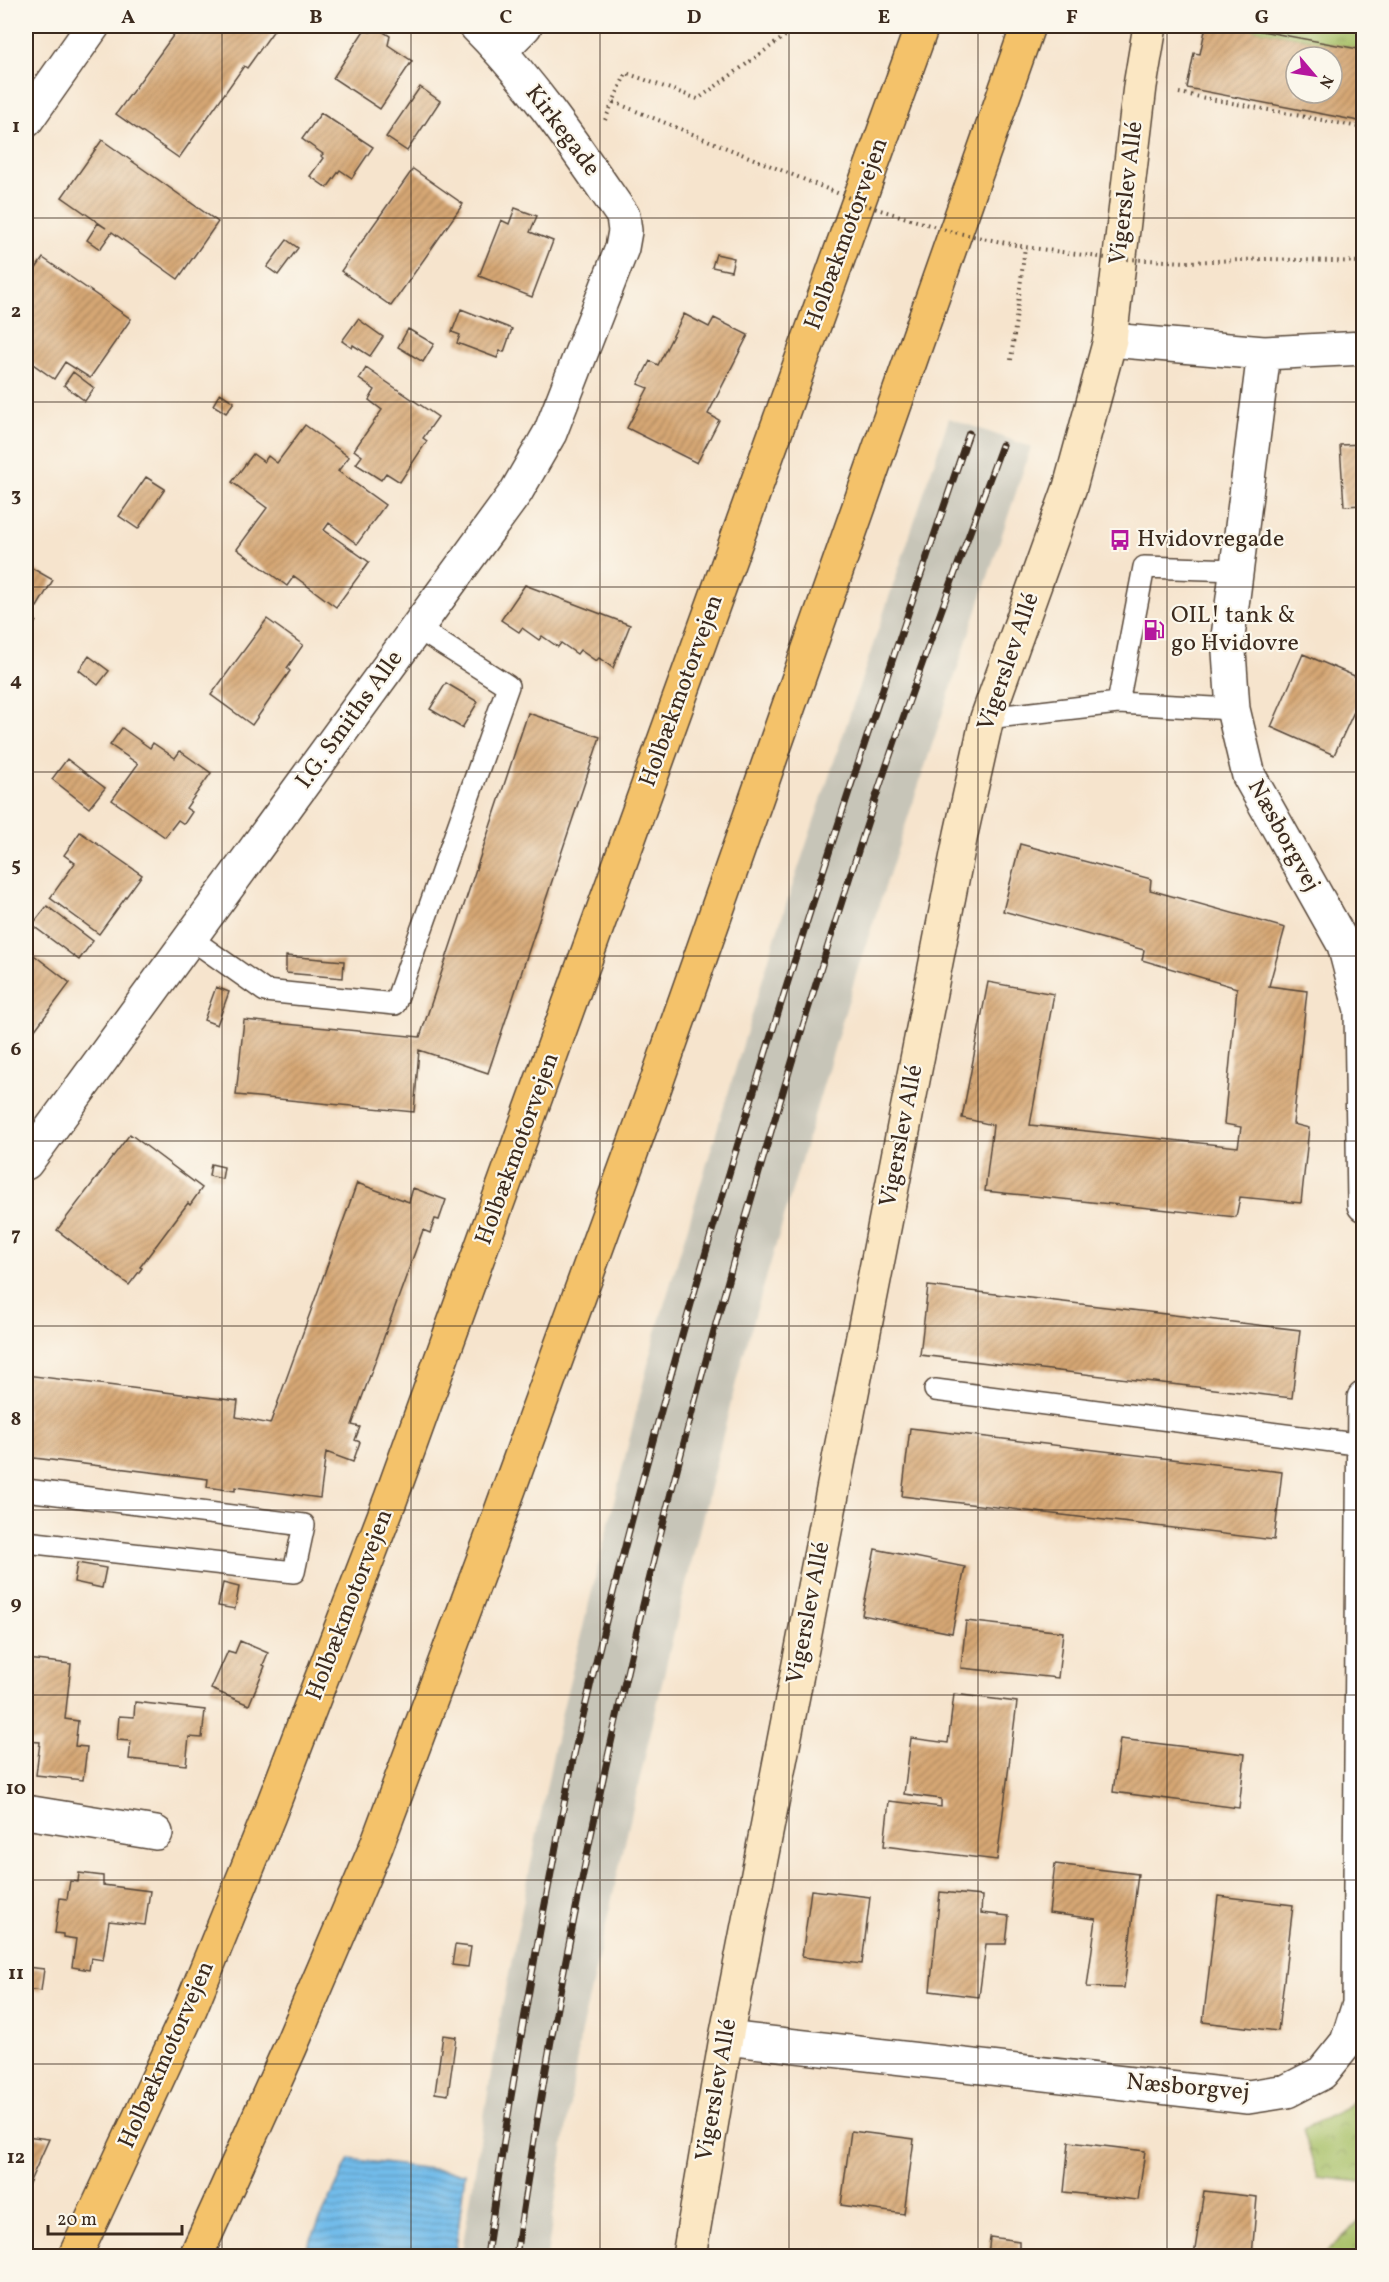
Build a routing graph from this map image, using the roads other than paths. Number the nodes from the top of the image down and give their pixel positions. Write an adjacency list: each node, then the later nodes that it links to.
1 (93, 26): 8 (street)
2 (477, 26): 7 (street, Kirkegade)
3 (525, 26): 7 (street)
4 (922, 26): 29 (main road, Holbækmotorvejen)
5 (1028, 26): 30 (main road)
6 (1150, 26): 10 (street, Vigerslev Allé)
7 (501, 50): 9 (street, Kirkegade)
8 (26, 120)
9 (622, 248): 14 (street, I.G. Smiths Alle)
10 (1110, 340): 12 (street); 17 (street, Vigerslev Allé)
11 (1364, 348): 12 (street)
12 (1264, 353): 13 (street, Næsborgvej)
13 (1237, 570): 15 (lane); 16 (street, Næsborgvej)
14 (417, 628): 18 (street, I.G. Smiths Alle); 18 (lane)
15 (1118, 703): 16 (lane); 17 (lane)
16 (1233, 709): 20 (street, Næsborgvej)
17 (987, 718): 28 (street, Vigerslev Allé)
18 (190, 938): 19 (street, I.G. Smiths Alle)
19 (32, 1143)
20 (1364, 1205)
21 (935, 1390): 23 (lane)
22 (1364, 1398): 23 (street, Næsborgvej)
23 (1363, 1445): 28 (street, Næsborgvej)
24 (26, 1490): 25 (lane)
25 (26, 1542)
26 (26, 1812): 27 (street)
27 (156, 1833)
28 (726, 2038): 31 (street, Vigerslev Allé)
29 (75, 2256)
30 (196, 2256)
31 (688, 2256)

